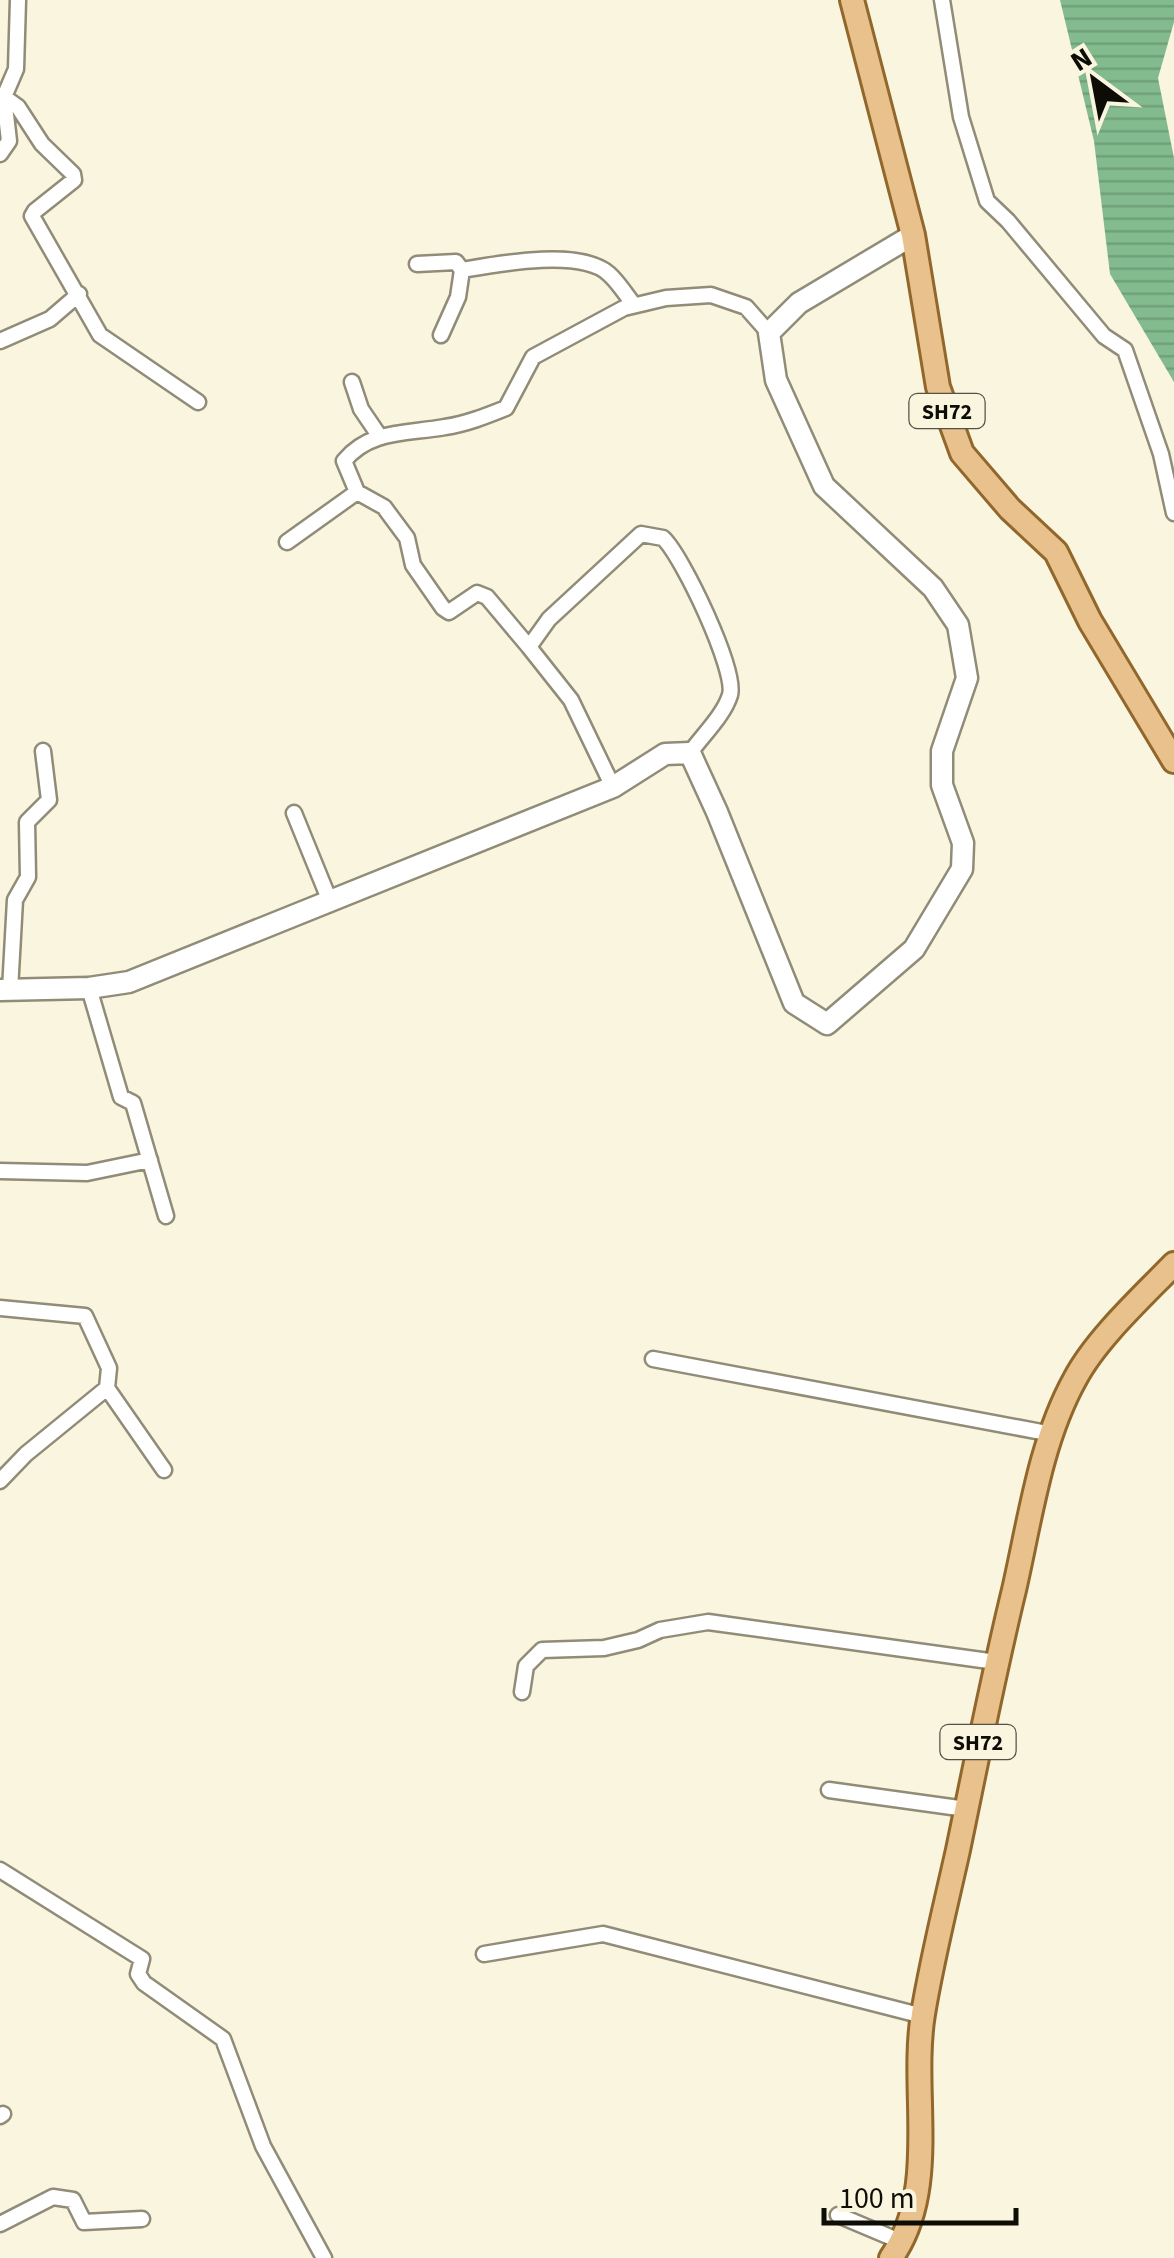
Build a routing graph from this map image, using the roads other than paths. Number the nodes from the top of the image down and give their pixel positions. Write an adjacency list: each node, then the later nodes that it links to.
1 (18, 0): 4 (street)
2 (852, 0): 6 (main road, SH72)
3 (942, 0): 18 (street)
4 (4, 97): 5 (street); 9 (street)
5 (0, 154)
6 (912, 235): 11 (street); 23 (main road, SH72)
7 (417, 264): 8 (street)
8 (462, 270): 10 (street); 12 (street)
9 (78, 294): 13 (street); 15 (street)
10 (634, 305): 11 (street); 16 (street)
11 (770, 333): 22 (street)
12 (442, 335)
13 (0, 341)
14 (352, 382): 16 (street)
15 (198, 402)
16 (380, 437): 17 (street)
17 (357, 492): 19 (street); 20 (street)
18 (1174, 513)
19 (287, 542)
20 (529, 648): 22 (street); 24 (street)
21 (43, 751): 28 (street)
22 (690, 753): 24 (street)
23 (1174, 761)
24 (614, 787): 26 (street)
25 (294, 813): 26 (street)
26 (330, 899): 27 (street)
27 (88, 988): 28 (street); 29 (street)
28 (5, 990)
29 (150, 1160): 30 (street); 31 (street)
30 (0, 1171)
31 (166, 1216)
32 (1174, 1264): 36 (main road, SH72)
33 (0, 1308): 35 (street)
34 (653, 1360): 36 (street)
35 (106, 1388): 37 (street); 38 (street)
36 (1052, 1434): 39 (main road, SH72)
37 (164, 1470)
38 (0, 1481)
39 (996, 1662): 40 (street); 42 (main road, SH72)
40 (522, 1692)
41 (829, 1790): 42 (street)
42 (966, 1809): 45 (main road, SH72)
43 (0, 1870): 50 (street)
44 (484, 1954): 45 (street)
45 (923, 2016): 49 (main road, SH72)
46 (838, 2215): 49 (street)
47 (142, 2219): 48 (street)
48 (0, 2224)
49 (896, 2250)
50 (324, 2258)

